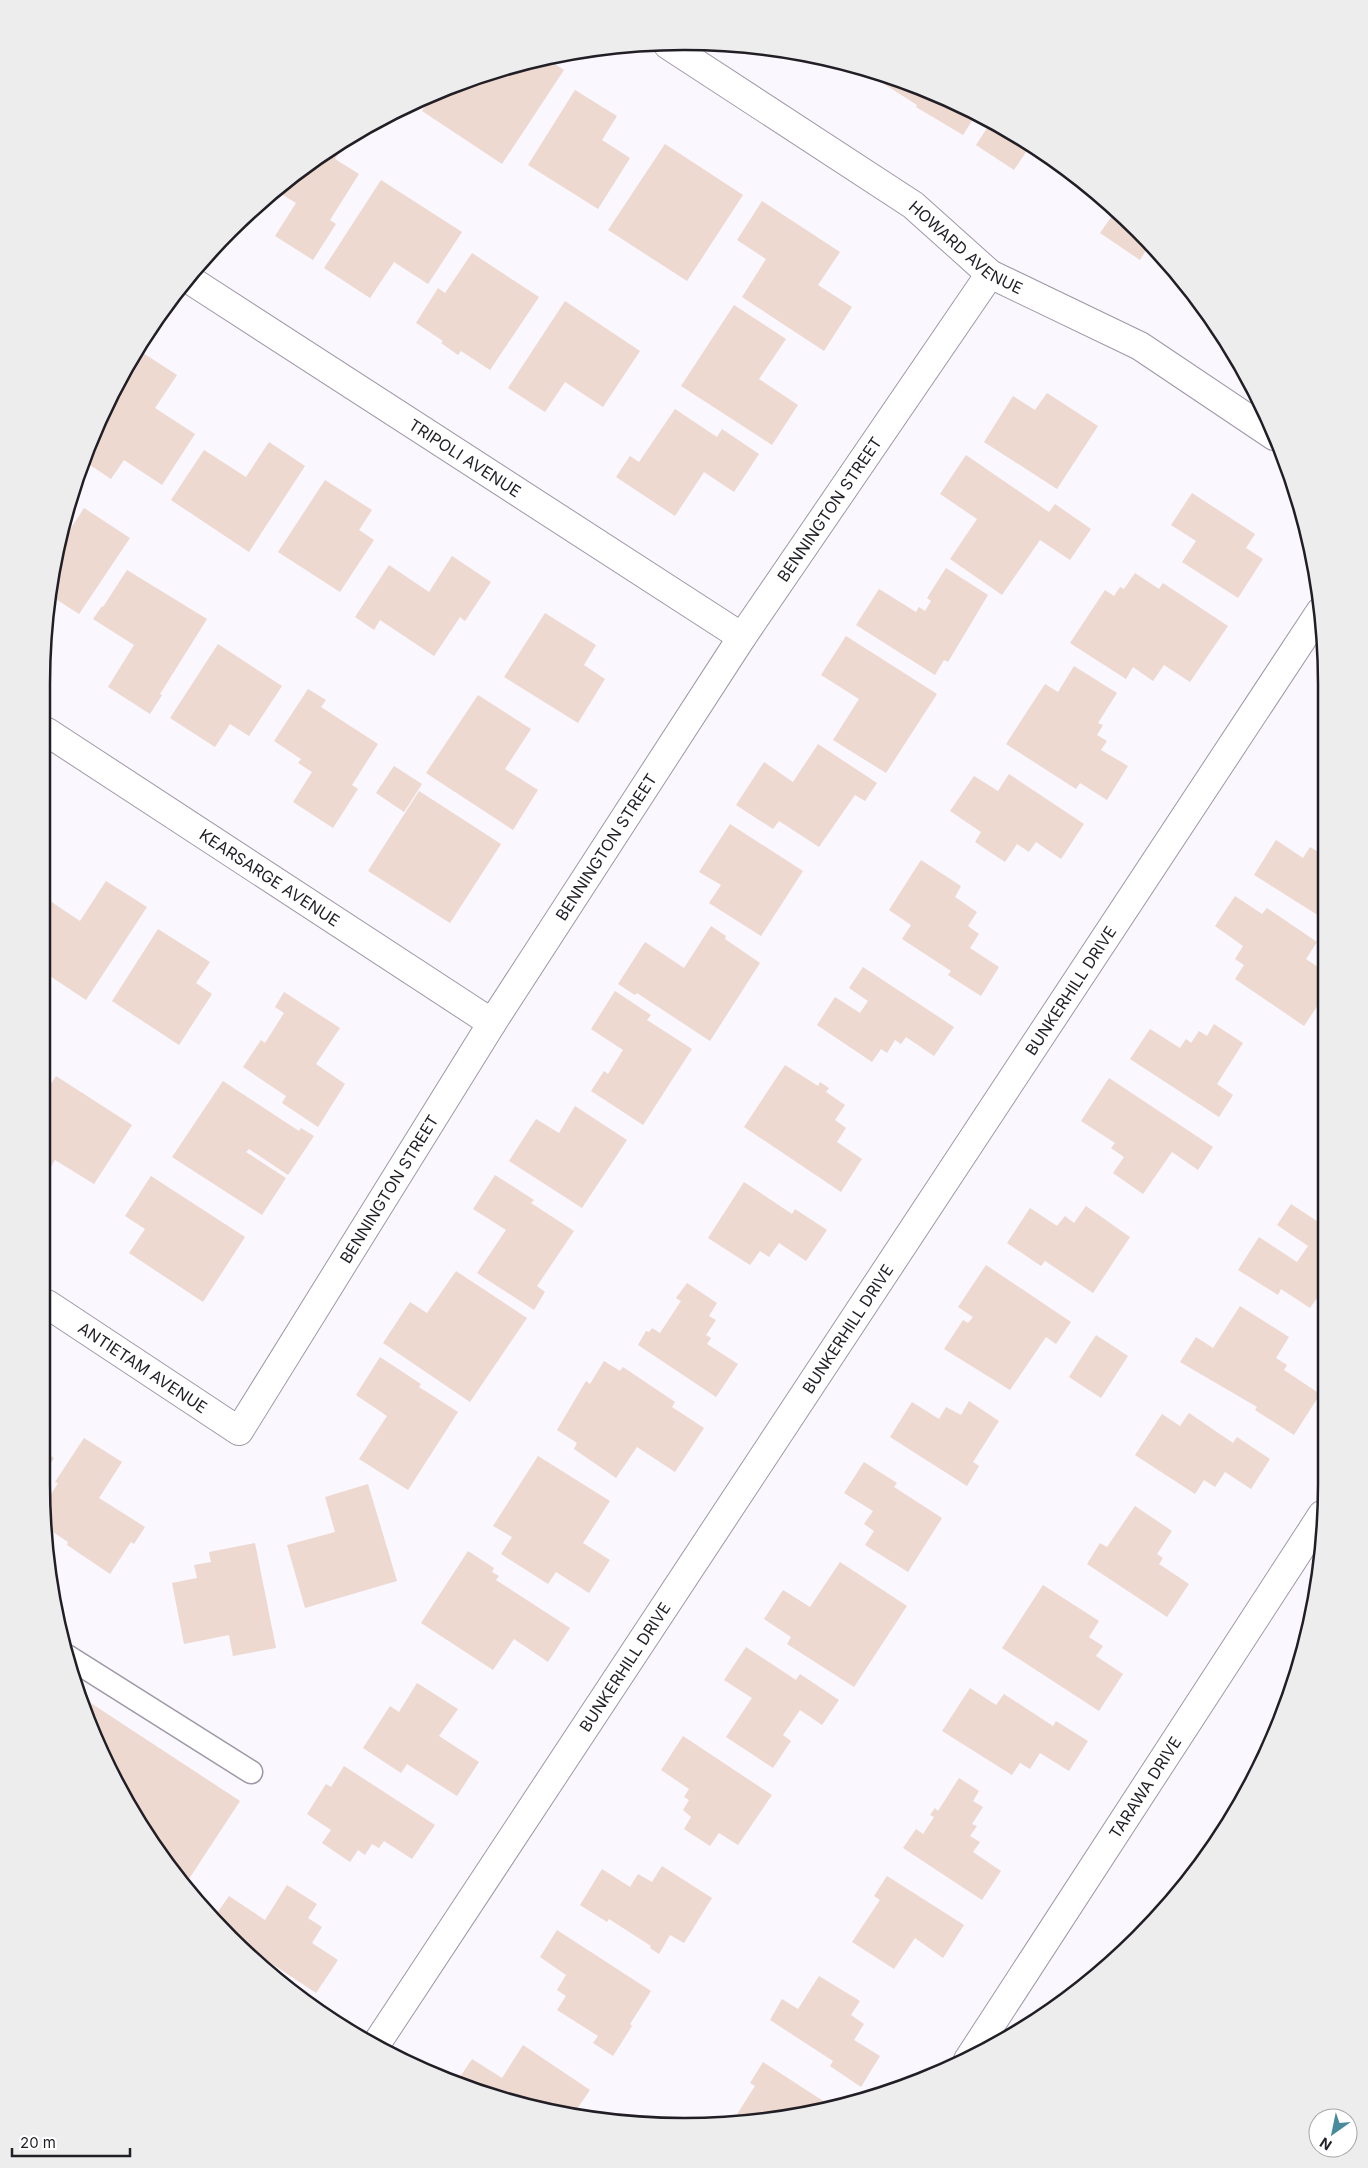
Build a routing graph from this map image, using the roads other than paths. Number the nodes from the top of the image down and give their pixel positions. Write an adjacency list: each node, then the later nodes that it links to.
1 (677, 50): 2 (street, HOWARD AVENUE)
2 (990, 274): 4 (street, HOWARD AVENUE); 6 (street, BENNINGTON STREET)
3 (194, 282): 6 (street, TRIPOLI AVENUE)
4 (1265, 430)
5 (1315, 620): 14 (street, BUNKERHILL DRIVE)
6 (742, 637): 8 (street, BENNINGTON STREET)
7 (50, 734): 8 (street, KEARSARGE AVENUE)
8 (492, 1023): 10 (street, BENNINGTON STREET)
9 (50, 1306): 10 (street, ANTIETAM AVENUE)
10 (239, 1431)
11 (1317, 1523): 15 (street, TARAWA DRIVE)
12 (76, 1662): 13 (lane)
13 (251, 1772)
14 (379, 2040)
15 (977, 2046)

